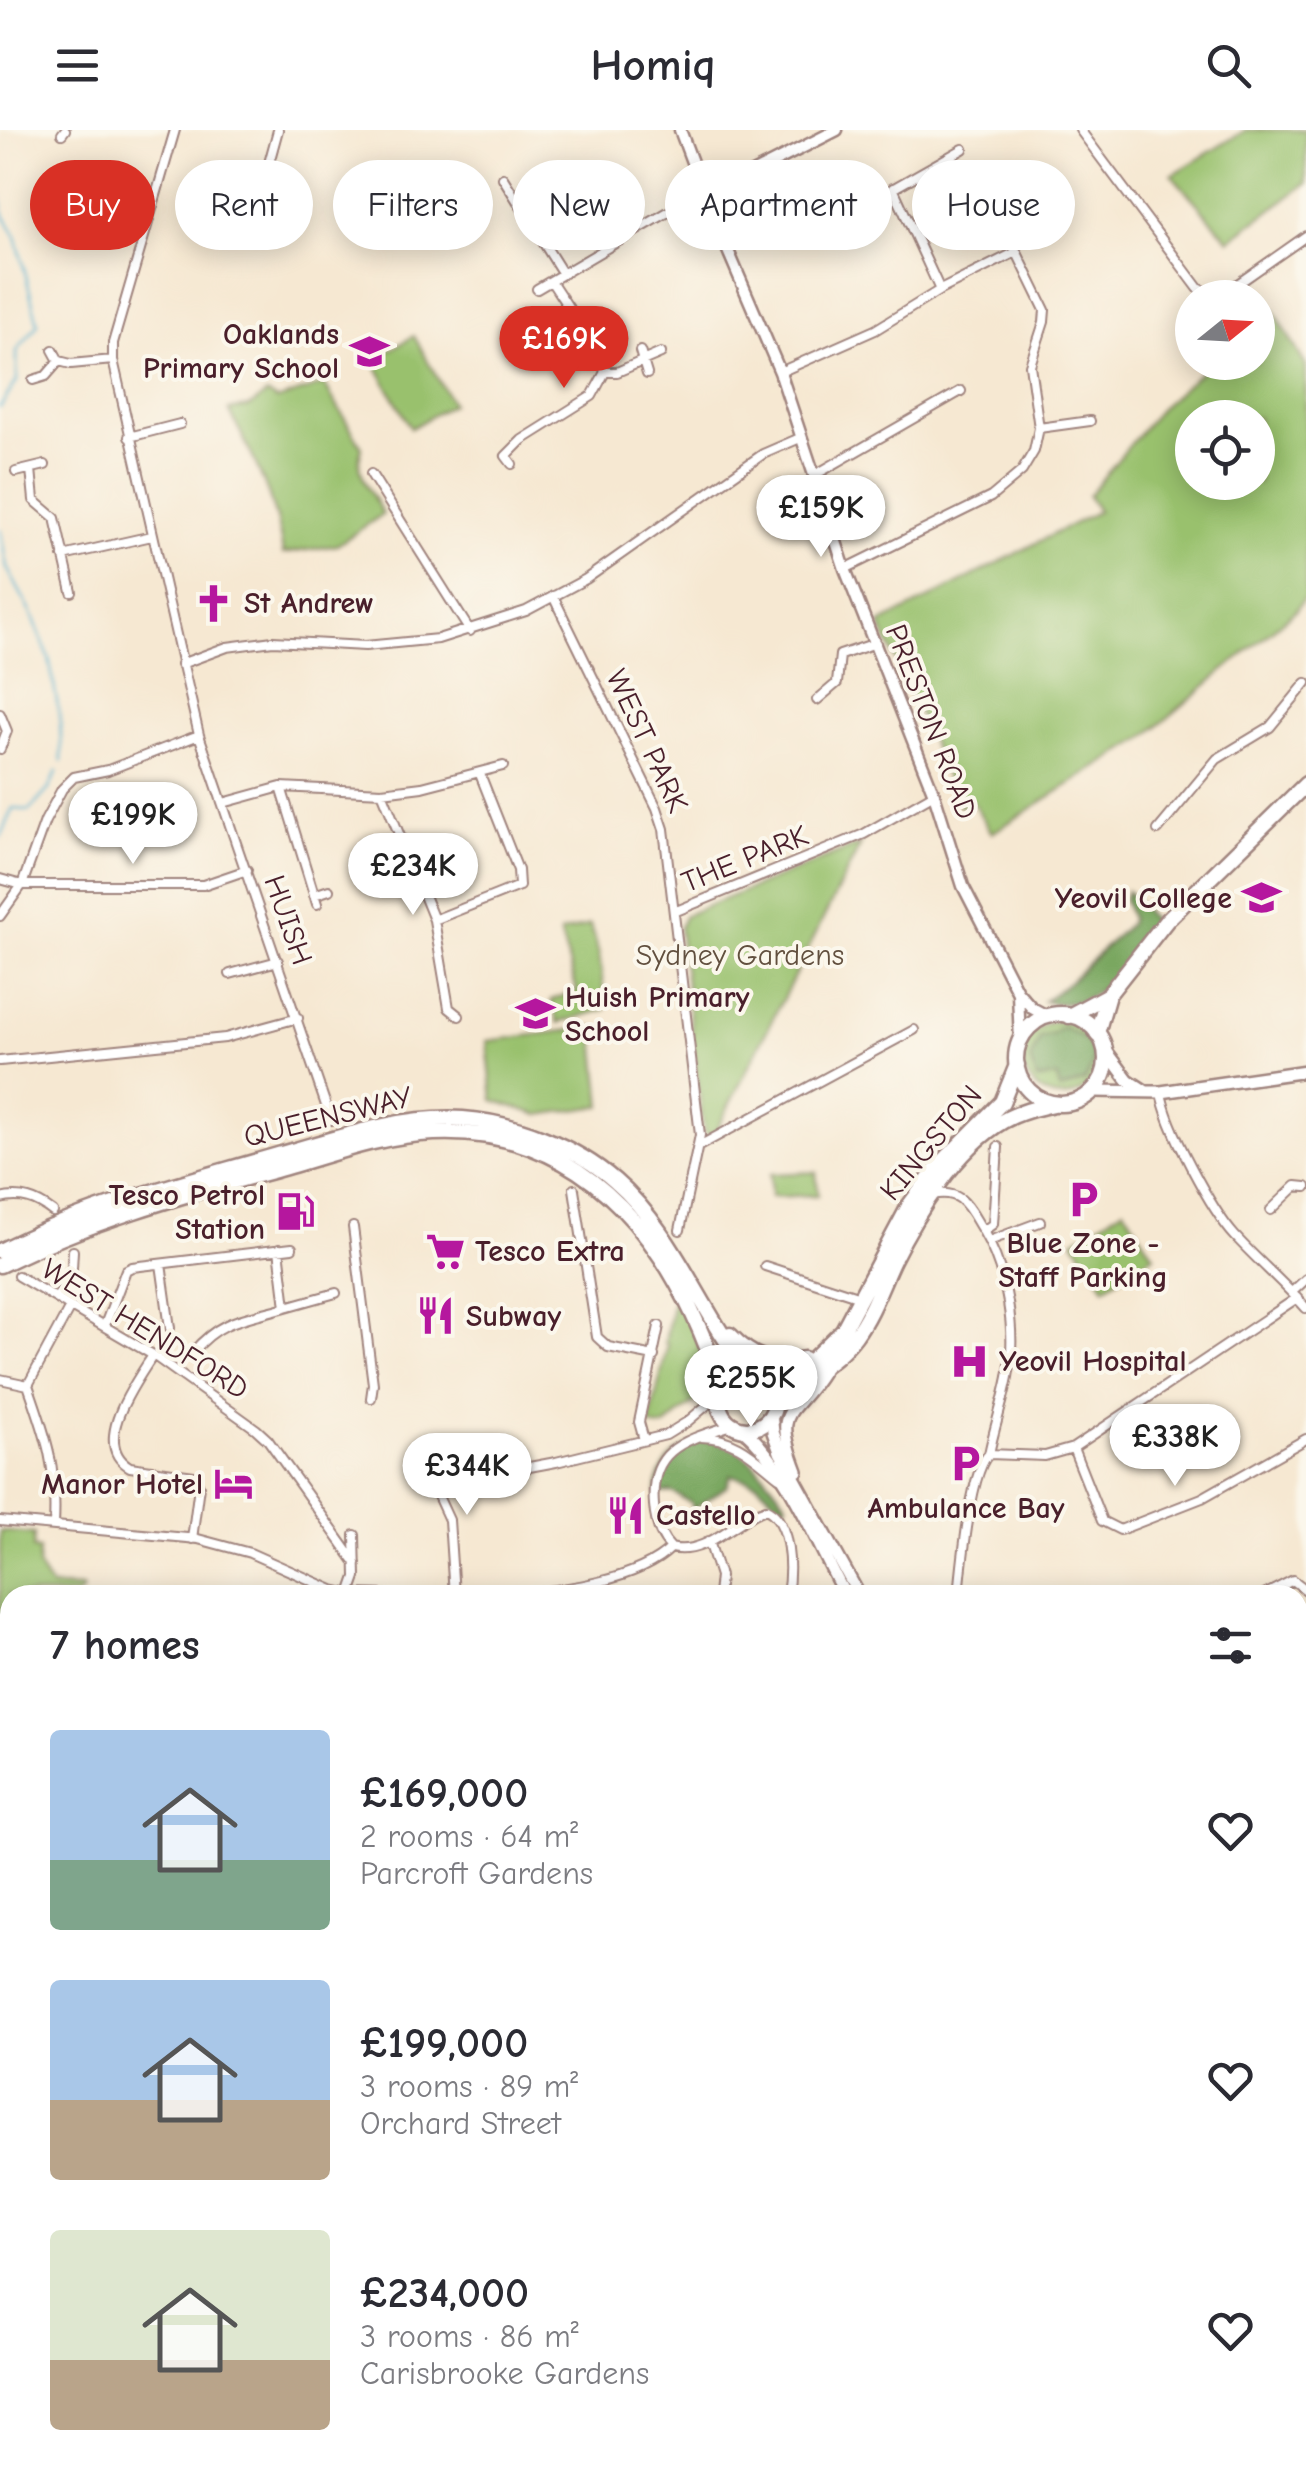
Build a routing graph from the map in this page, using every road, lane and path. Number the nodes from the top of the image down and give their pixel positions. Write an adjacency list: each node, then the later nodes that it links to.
1 (176, 130): 23 (street)
2 (278, 130): 7 (street)
3 (680, 130): 8 (street, PRESTON ROAD)
4 (837, 130): 9 (street)
5 (1080, 130): 13 (street)
6 (963, 149): 11 (street)
7 (270, 160)
8 (691, 160)
9 (777, 160)
10 (503, 178): 16 (street)
11 (893, 188): 19 (street)
12 (665, 214): 16 (street)
13 (1306, 236)
14 (728, 250): 27 (street, PRESTON ROAD)
15 (1016, 252): 19 (street); 33 (street)
16 (563, 274): 17 (street)
17 (551, 280): 18 (street); 26 (street)
18 (537, 289)
19 (940, 290): 27 (street)
20 (52, 350): 24 (street)
21 (640, 351): 25 (street)
22 (661, 353): 25 (street)
23 (112, 360): 24 (street); 34 (street, HUISH)
24 (59, 361): 29 (street)
25 (643, 362): 26 (street); 28 (street)
26 (605, 372): 36 (street)
27 (780, 372): 35 (street, PRESTON ROAD)
28 (647, 374)
29 (33, 380)
30 (961, 391): 41 (street)
31 (1090, 421): 33 (street)
32 (180, 424): 34 (street)
33 (1040, 428): 44 (street)
34 (130, 437): 42 (street, HUISH)
35 (800, 438): 41 (street, PRESTON ROAD); 46 (street)
36 (497, 450)
37 (45, 466): 38 (street)
38 (31, 468): 39 (street); 43 (street)
39 (16, 472)
40 (371, 474): 47 (street)
41 (814, 475): 44 (street, PRESTON ROAD)
42 (152, 536): 43 (street); 49 (street, HUISH)
43 (64, 556): 45 (street)
44 (845, 570): 48 (street, PRESTON ROAD)
45 (72, 592)
46 (553, 596): 47 (street); 69 (street, WEST PARK)
47 (470, 632): 49 (street)
48 (876, 643): 51 (street); 60 (street, PRESTON ROAD)
49 (182, 664): 53 (street, HUISH)
50 (1306, 684): 62 (street)
51 (817, 700)
52 (0, 714): 54 (street)
53 (199, 736): 61 (street, HUISH); 65 (street)
54 (0, 749)
55 (503, 766): 56 (street)
56 (480, 774): 59 (street); 66 (street)
57 (1306, 784): 75 (highway)
58 (281, 787): 59 (street); 61 (street); 67 (street)
59 (382, 792): 71 (street)
60 (934, 794): 69 (street, THE PARK); 74 (street, PRESTON ROAD)
61 (222, 803): 63 (street, HUISH)
62 (1158, 830)
63 (247, 870): 65 (street); 72 (street, HUISH)
64 (0, 880): 65 (street)
65 (22, 885): 70 (street)
66 (519, 886): 68 (street); 71 (street)
67 (329, 890)
68 (530, 892)
69 (674, 912): 91 (street, THE PARK)
70 (0, 916)
71 (434, 920): 76 (street)
72 (278, 961): 73 (street); 79 (street, HUISH)
73 (230, 974)
74 (1018, 992): 77 (street, PRESTON ROAD); 82 (street, PRESTON ROAD)
75 (1108, 995): 78 (highway); 81 (highway)
76 (459, 1016)
77 (1047, 1016): 78 (highway); 82 (highway)
78 (1069, 1016): 81 (highway)
79 (298, 1018): 84 (street); 90 (street, HUISH)
80 (914, 1030): 91 (street)
81 (1097, 1033): 83 (highway)
82 (1020, 1042): 85 (highway)
83 (1104, 1048): 87 (highway); 88 (main road)
84 (0, 1061)
85 (1017, 1065): 89 (highway); 115 (highway, KINGSTON)
86 (1306, 1071): 88 (main road)
87 (1093, 1091): 88 (main road); 89 (highway)
88 (1154, 1092): 114 (street)
89 (1054, 1104): 95 (highway, KINGSTON)
90 (331, 1120)
91 (699, 1146): 101 (street, THE PARK)
92 (995, 1153): 102 (street)
93 (1306, 1187): 97 (street)
94 (574, 1189): 126 (street)
95 (931, 1195): 102 (street); 127 (highway, KINGSTON)
96 (0, 1199): 98 (street)
97 (1271, 1210)
98 (53, 1212)
99 (1040, 1222): 103 (street)
100 (353, 1227): 132 (street)
101 (680, 1230)
102 (983, 1232): 103 (street)
103 (989, 1241): 139 (street)
104 (292, 1248): 105 (street)
105 (279, 1249): 108 (street); 118 (street)
106 (0, 1251): 120 (highway, QUEENSWAY)
107 (74, 1251): 116 (street)
108 (161, 1264): 121 (street); 123 (street)
109 (0, 1265): 131 (highway, QUEENSWAY)
110 (765, 1266): 115 (street)
111 (18, 1276): 116 (street, WEST HENDFORD)
112 (1306, 1279): 114 (street)
113 (336, 1293): 118 (street)
114 (1295, 1295): 119 (street); 138 (street)
115 (862, 1297): 127 (highway, KINGSTON)
116 (57, 1298): 117 (street, WEST HENDFORD)
117 (70, 1307): 121 (street, WEST HENDFORD); 130 (street)
118 (286, 1307): 124 (street)
119 (1306, 1308)
120 (708, 1314): 127 (highway); 128 (highway, QUEENSWAY)
121 (106, 1325): 125 (street, WEST HENDFORD)
122 (659, 1326): 126 (street)
123 (170, 1328)
124 (193, 1352)
125 (153, 1355): 145 (street); 148 (street, WEST HENDFORD)
126 (654, 1356): 137 (street)
127 (821, 1361): 128 (highway, KINGSTON); 133 (highway, KINGSTON); 141 (main road)
128 (756, 1375): 131 (highway); 133 (highway)
129 (0, 1378): 130 (street)
130 (28, 1385): 143 (street)
131 (720, 1391): 134 (highway); 137 (street)
132 (371, 1398)
133 (773, 1411): 134 (highway); 141 (main road)
134 (737, 1427): 135 (street); 140 (main road)
135 (696, 1437): 140 (street); 147 (street)
136 (1306, 1439): 138 (street)
137 (644, 1440): 151 (street)
138 (1073, 1448): 139 (street)
139 (988, 1454): 157 (street)
140 (782, 1480): 155 (main road)
141 (807, 1500): 156 (main road)
142 (0, 1521): 143 (street)
143 (54, 1525): 145 (street)
144 (354, 1534): 148 (street)
145 (192, 1539): 149 (street)
146 (709, 1542): 147 (street); 153 (street); 154 (street)
147 (671, 1548): 152 (street)
148 (356, 1564): 150 (street)
149 (328, 1585)
150 (353, 1585)
151 (453, 1585)
152 (579, 1585)
153 (719, 1585)
154 (787, 1585)
155 (840, 1585)
156 (854, 1585)
157 (960, 1585)

